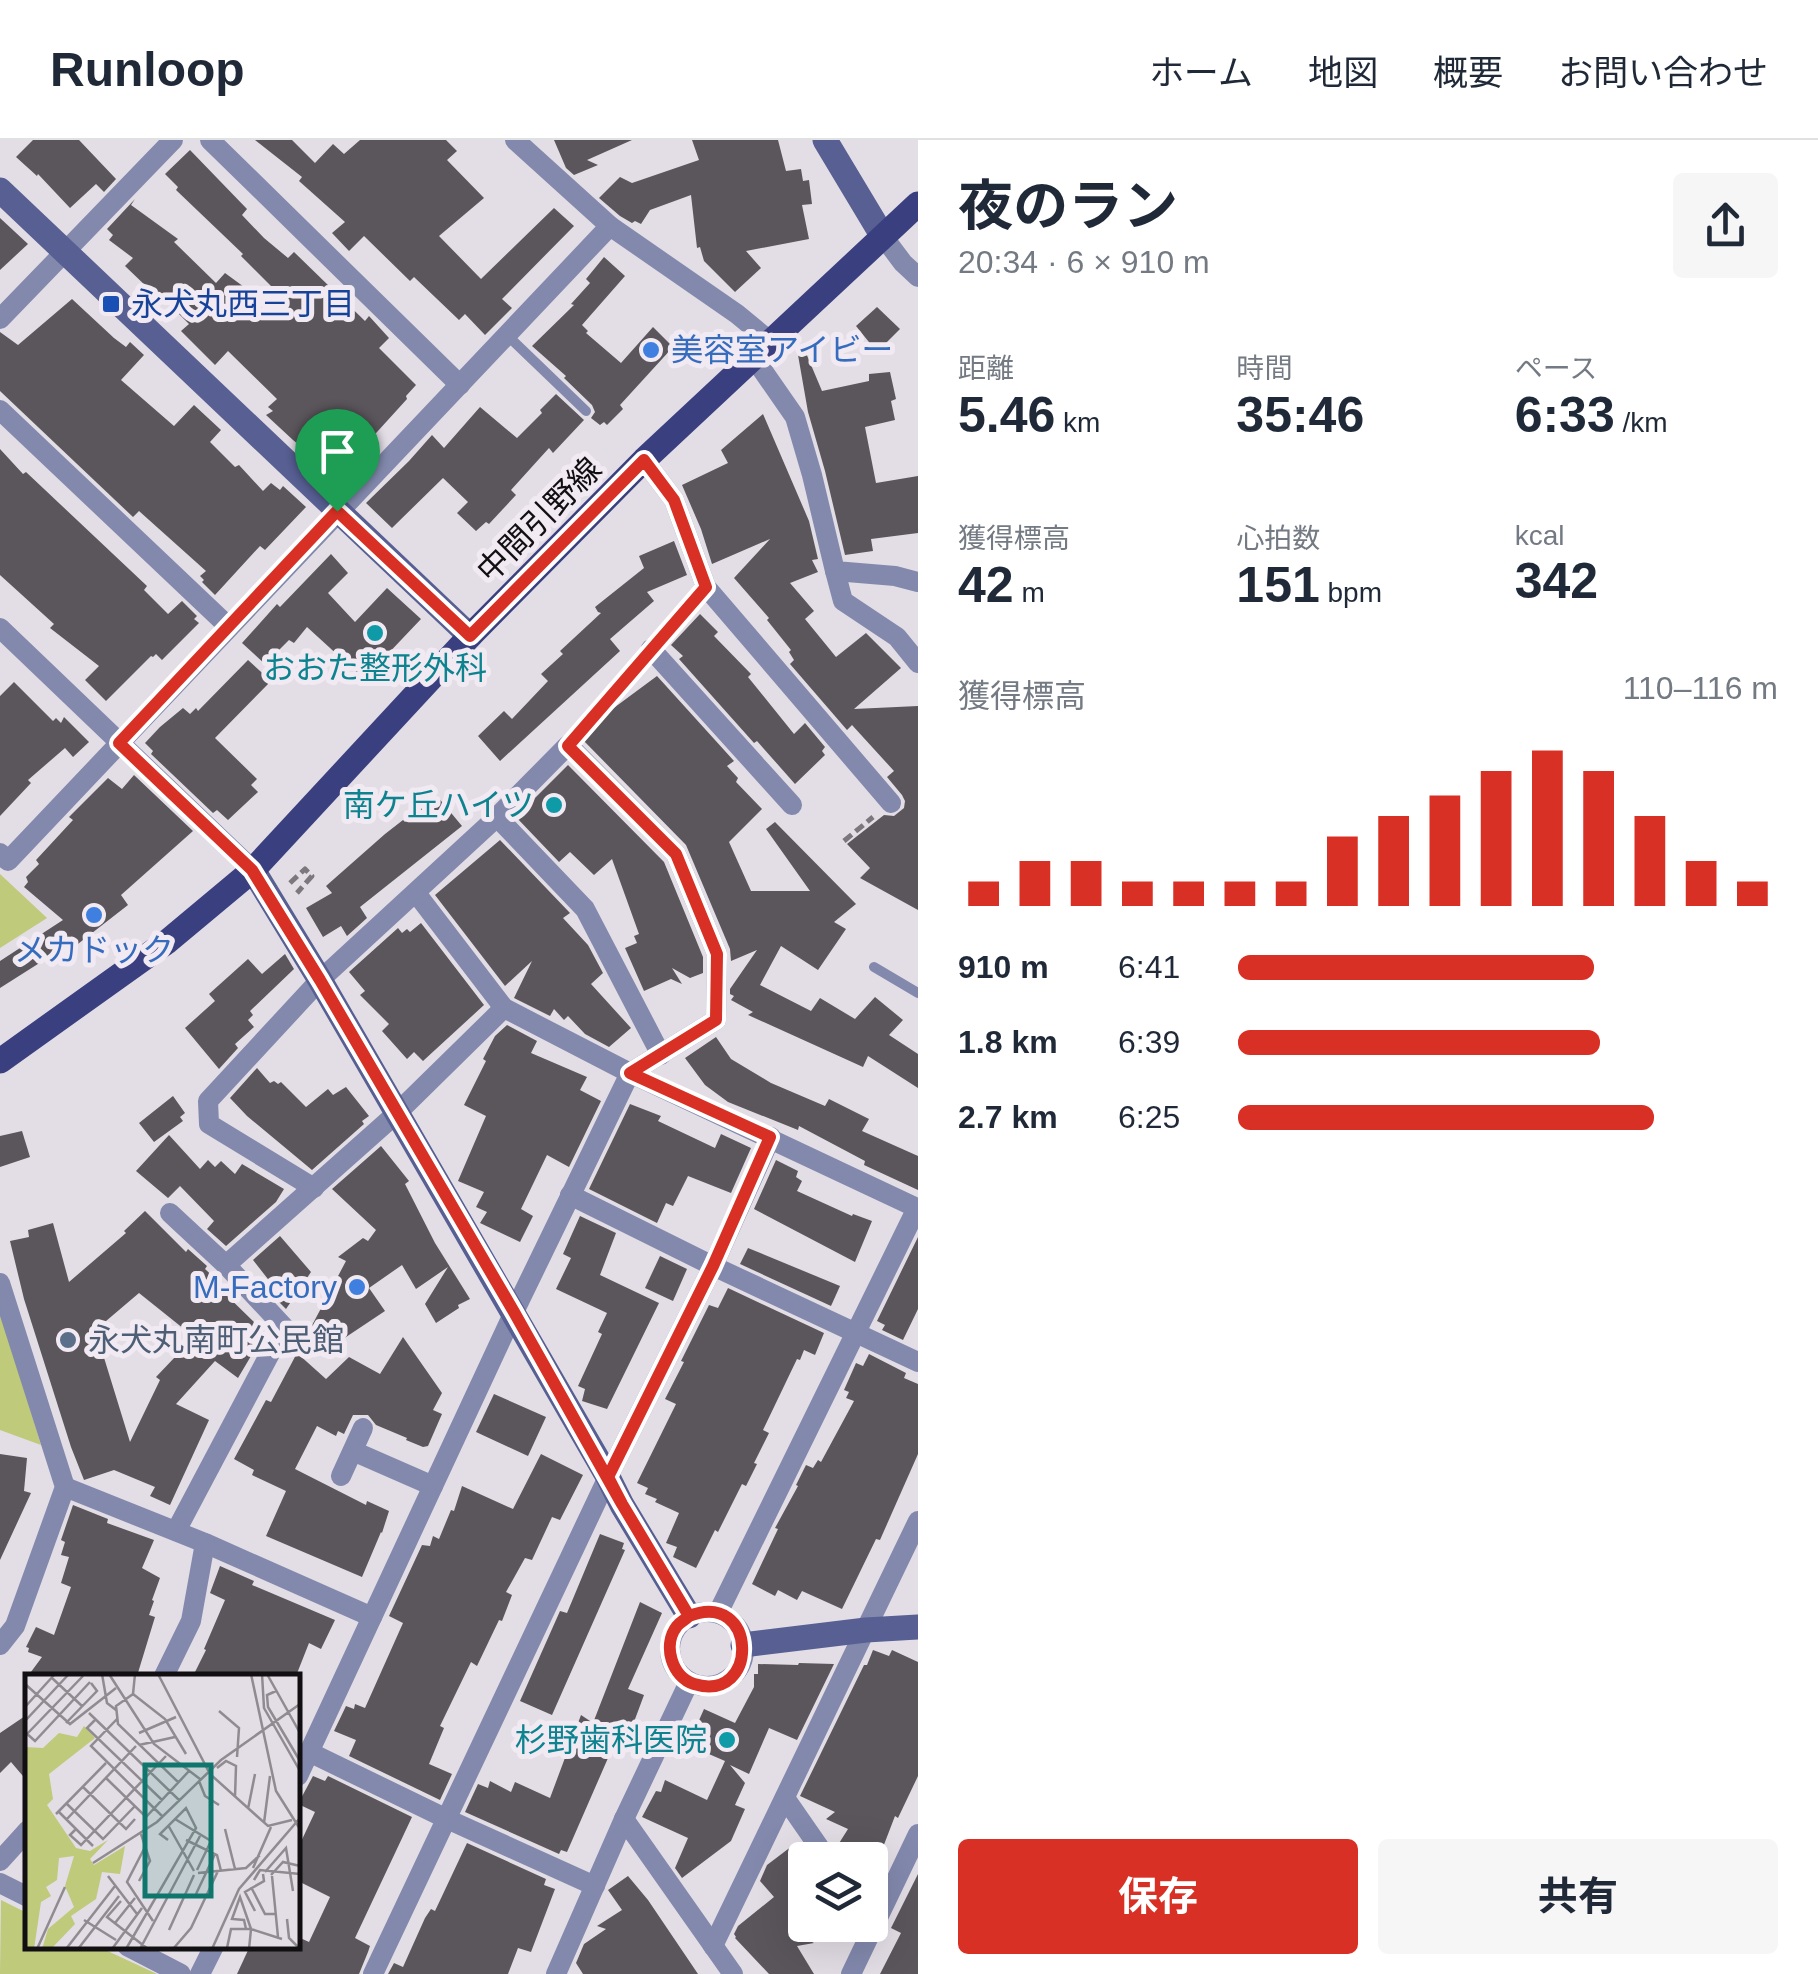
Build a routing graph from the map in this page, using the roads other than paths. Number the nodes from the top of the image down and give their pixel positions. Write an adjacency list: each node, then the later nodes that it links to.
1 (173, 140): 9 (street)
2 (210, 140): 14 (street)
3 (825, 140): 8 (street)
4 (519, 141): 7 (street)
5 (0, 190): 9 (street)
6 (918, 204): 8 (main road, 中間引野線)
7 (610, 226): 12 (street); 13 (street)
8 (882, 235): 10 (street); 13 (main road, 中間引野線)
9 (65, 253): 11 (street); 18 (street)
10 (918, 277)
11 (0, 318)
12 (507, 335): 14 (street); 16 (lane)
13 (762, 350): 17 (main road, 中間引野線); 19 (street)
14 (460, 384): 18 (street)
15 (0, 410): 22 (street)
16 (586, 411)
17 (644, 460): 21 (street); 24 (main road, 中間引野線)
18 (337, 511): 22 (street); 24 (street)
19 (835, 571): 20 (street); 26 (street)
20 (918, 582)
21 (706, 587): 25 (lane); 30 (street)
22 (229, 627): 27 (street)
23 (0, 628): 27 (street)
24 (470, 636): 33 (main road, 中間引野線)
25 (650, 650): 28 (lane); 29 (street)
26 (918, 662)
27 (119, 743): 32 (street); 33 (street)
28 (568, 746): 31 (street); 41 (street)
29 (792, 805)
30 (887, 806)
31 (497, 817): 34 (street); 41 (street)
32 (0, 853)
33 (252, 870): 36 (street); 38 (main road, 中間引野線)
34 (416, 893): 36 (street); 39 (street)
35 (874, 967): 37 (lane)
36 (320, 980): 44 (street); 46 (street)
37 (918, 993)
38 (77, 1006): 40 (main road, 中間引野線); 42 (main road, 中間引野線)
39 (504, 1008): 43 (street); 44 (street)
40 (0, 1038)
41 (661, 1056): 43 (street)
42 (0, 1061)
43 (630, 1073): 45 (street); 47 (street)
44 (398, 1113): 46 (street); 52 (street)
45 (770, 1137): 50 (street); 53 (street)
46 (314, 1188): 49 (street)
47 (570, 1195): 50 (street); 52 (street)
48 (170, 1213): 49 (street)
49 (226, 1265): 62 (street)
50 (713, 1266): 53 (street); 58 (street)
51 (0, 1286): 60 (street)
52 (514, 1312): 58 (street); 59 (street)
53 (857, 1332): 54 (street); 64 (street)
54 (918, 1362)
55 (363, 1428): 56 (street)
56 (353, 1451): 57 (street); 59 (street)
57 (341, 1476)
58 (608, 1477): 65 (street); 77 (street)
59 (433, 1486): 66 (street)
60 (65, 1487): 62 (street); 69 (street)
61 (918, 1521): 68 (street)
62 (176, 1531): 63 (street)
63 (205, 1542): 66 (street); 71 (street)
64 (718, 1614): 65 (street); 70 (street)
65 (689, 1616): 72 (street)
66 (372, 1617): 73 (street)
67 (918, 1627): 68 (street)
68 (866, 1630): 70 (street); 75 (street)
69 (0, 1645)
70 (743, 1645): 72 (street)
71 (165, 1674)
72 (689, 1682): 76 (street)
73 (309, 1752): 74 (street); 77 (street)
74 (300, 1772)
75 (785, 1798): 80 (street); 87 (street)
76 (624, 1819): 83 (street); 87 (street)
77 (447, 1820): 83 (street); 93 (street)
78 (25, 1833): 81 (street)
79 (918, 1834): 84 (street)
80 (816, 1842)
81 (0, 1861)
82 (0, 1883): 85 (street)
83 (595, 1886): 90 (street)
84 (888, 1892)
85 (25, 1895)
86 (864, 1942): 95 (street)
87 (713, 1946): 94 (street)
88 (132, 1949): 91 (street)
89 (212, 1949): 92 (street)
90 (561, 1971)
91 (181, 1974)
92 (200, 1974)
93 (374, 1974)
94 (734, 1974)
95 (851, 1974)

